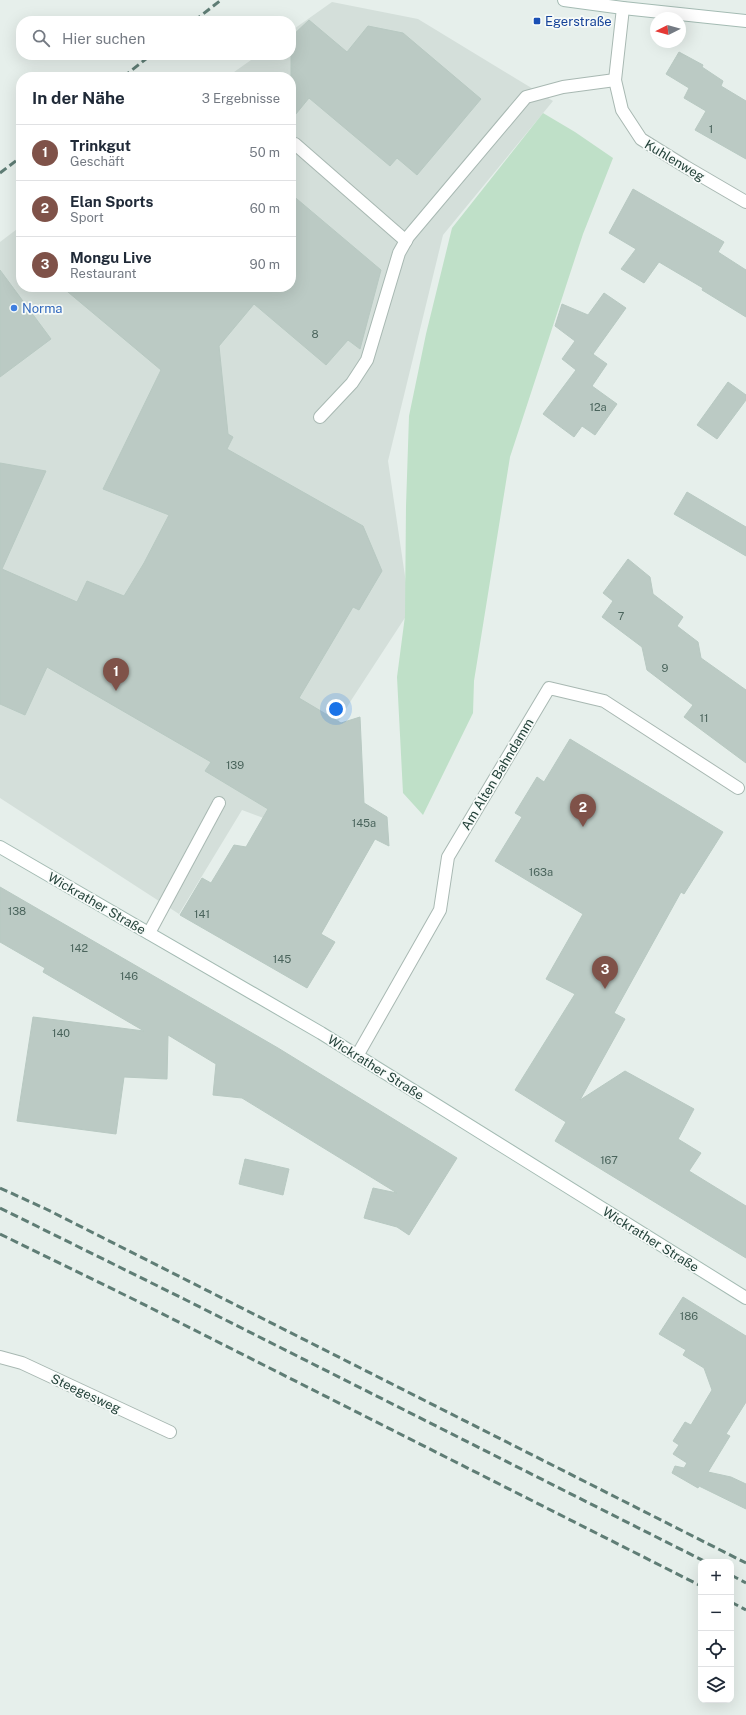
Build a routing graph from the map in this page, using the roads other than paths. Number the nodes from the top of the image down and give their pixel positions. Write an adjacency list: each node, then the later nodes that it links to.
1 (564, 0): 2 (main road)
2 (623, 8): 3 (main road); 4 (main road, Kuhlenweg)
3 (746, 21)
4 (616, 80): 6 (main road, Kuhlenweg); 7 (main road)
5 (296, 145): 7 (main road)
6 (746, 202)
7 (406, 241): 8 (main road)
8 (320, 417)
9 (738, 788): 13 (main road, Am Alten Bahndamm)
10 (219, 803): 12 (main road)
11 (0, 847): 12 (main road, Wickrather Straße)
12 (149, 933): 13 (main road, Wickrather Straße)
13 (357, 1056): 14 (main road, Wickrather Straße)
14 (746, 1298)
15 (0, 1357): 16 (main road, Steegesweg)
16 (170, 1432)

